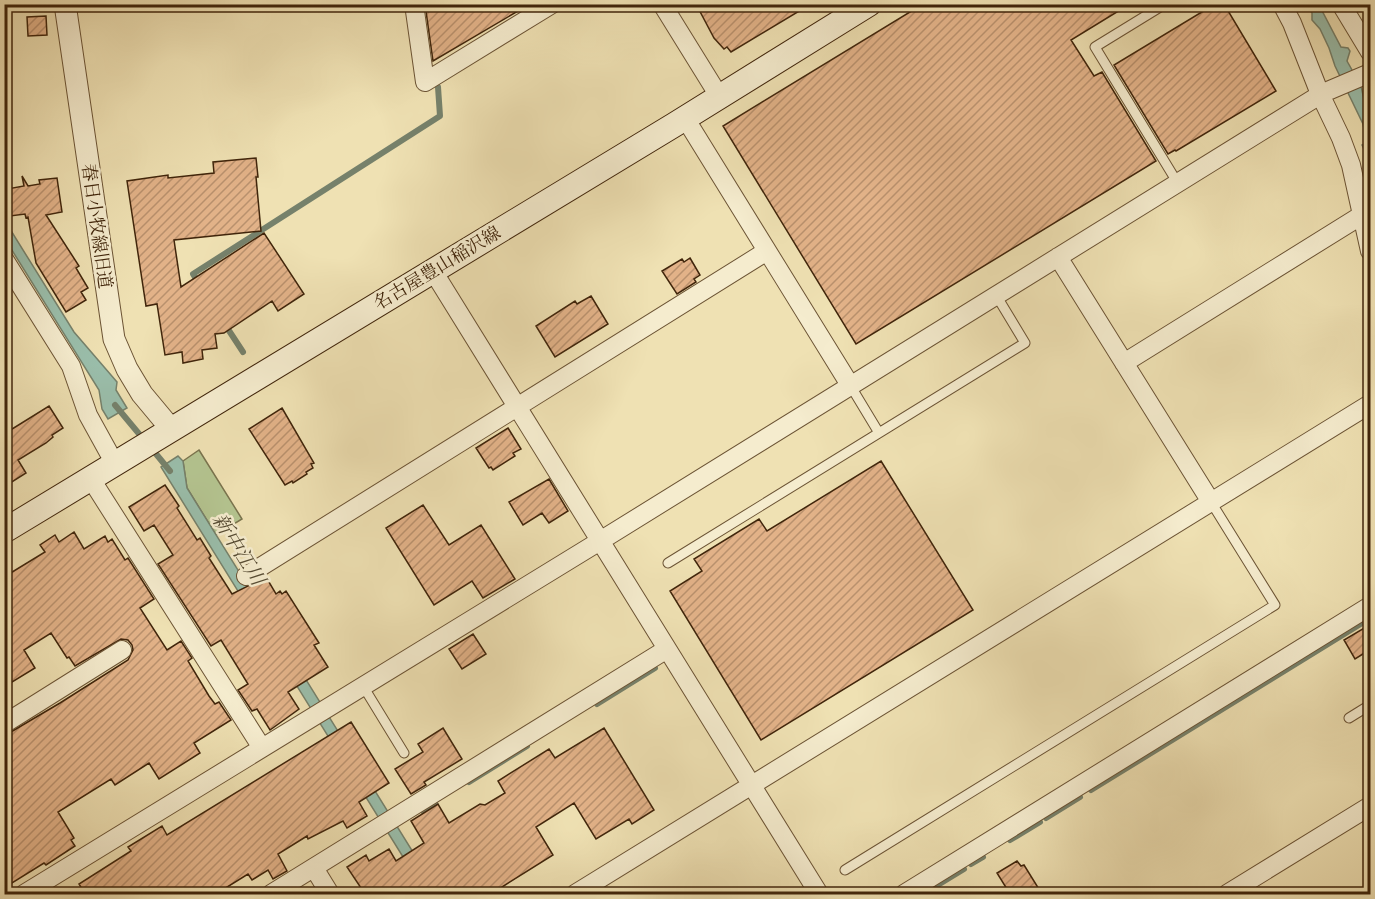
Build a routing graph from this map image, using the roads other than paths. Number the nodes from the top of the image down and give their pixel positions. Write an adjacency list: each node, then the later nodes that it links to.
1 (65, 4): 26 (street, 春日小牧線旧道)
2 (414, 4): 3 (street)
3 (552, 4)
4 (662, 4): 12 (street)
5 (869, 4): 12 (main road, 名古屋豊山稲沢線)
6 (1165, 4): 14 (lane)
7 (1282, 4): 11 (street)
8 (1341, 4): 9 (street)
9 (1371, 52)
10 (1371, 74): 11 (street)
11 (1321, 94): 14 (street); 15 (street)
12 (719, 96): 13 (main road, 名古屋豊山稲沢線)
13 (685, 118): 16 (street); 20 (main road, 名古屋豊山稲沢線)
14 (1177, 182): 18 (street)
15 (1362, 215): 17 (street); 22 (street)
16 (767, 251): 23 (street); 25 (street)
17 (1371, 251)
18 (1058, 257): 21 (street); 22 (street)
19 (4, 259): 28 (street)
20 (433, 271): 25 (street); 26 (main road, 名古屋豊山稲沢線)
21 (996, 295): 23 (street); 27 (lane)
22 (1124, 363): 30 (street)
23 (850, 385): 27 (lane); 32 (street)
24 (1371, 404): 30 (street)
25 (517, 407): 32 (street); 34 (street)
26 (169, 432): 28 (main road, 名古屋豊山稲沢線)
27 (879, 433): 33 (lane)
28 (123, 460): 29 (main road, 名古屋豊山稲沢線)
29 (91, 479): 31 (main road, 名古屋豊山稲沢線); 42 (street)
30 (1211, 502): 44 (street); 47 (lane)
31 (4, 531)
32 (600, 541): 36 (street); 38 (street)
33 (668, 563)
34 (246, 576)
35 (1371, 606): 53 (street)
36 (667, 649): 44 (street); 46 (street)
37 (122, 650): 41 (street)
38 (363, 686): 42 (street); 43 (lane)
39 (1371, 705): 40 (lane)
40 (1349, 717)
41 (4, 724)
42 (262, 748): 48 (street)
43 (404, 753)
44 (751, 785): 51 (street); 52 (street)
45 (1371, 807): 54 (street)
46 (314, 868): 49 (street); 50 (street)
47 (846, 870)
48 (24, 894)
49 (272, 894)
50 (330, 894)
51 (575, 894)
52 (819, 894)
53 (904, 894)
54 (1227, 894)

